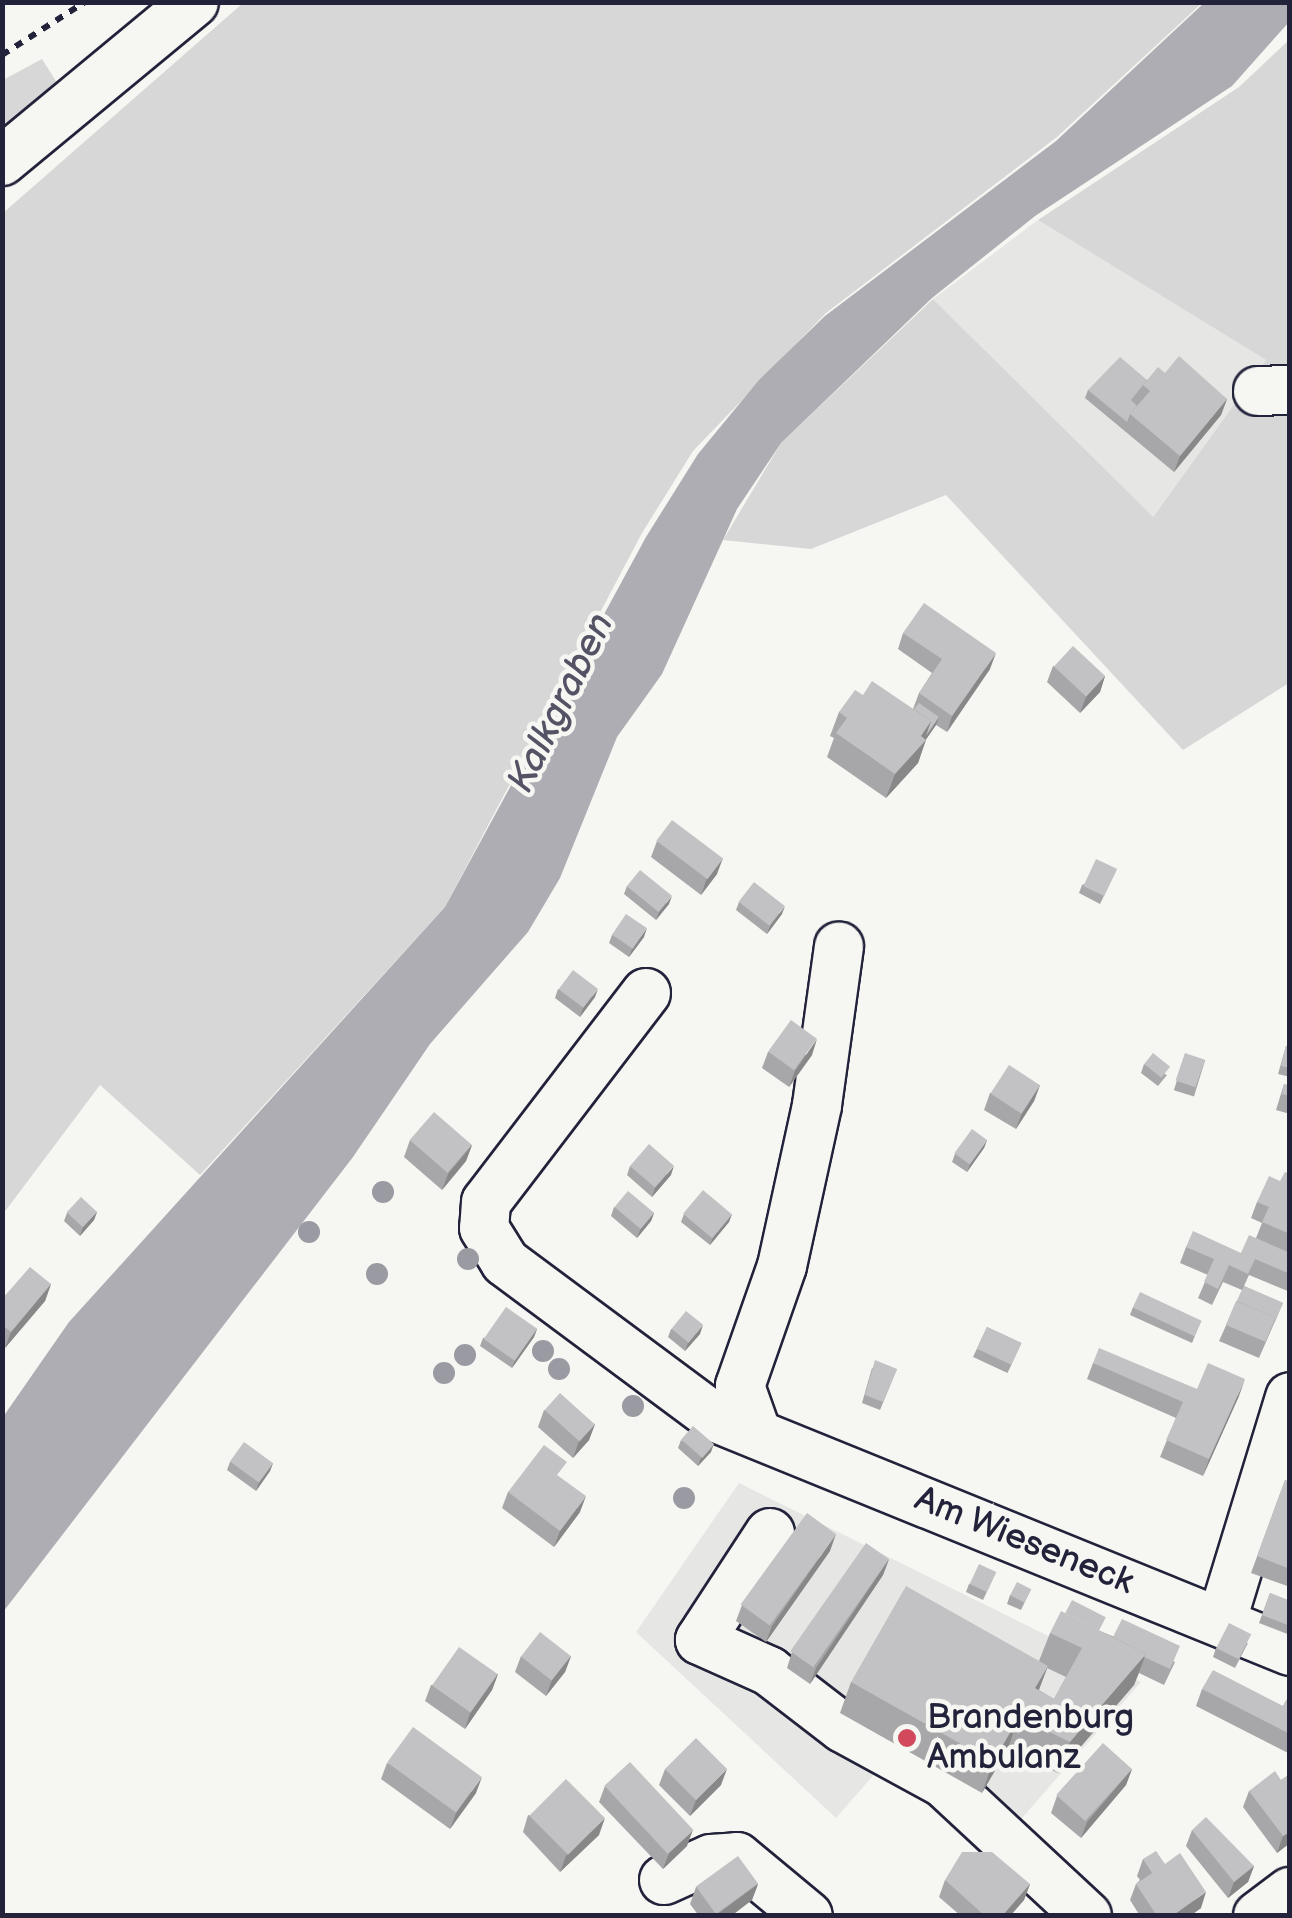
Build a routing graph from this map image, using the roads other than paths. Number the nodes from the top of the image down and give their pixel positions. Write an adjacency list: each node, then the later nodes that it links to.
1 (194, 2): 2 (street)
2 (2, 160)
3 (840, 947): 6 (street)
4 (646, 993): 6 (street, Am Wieseneck)
5 (1290, 1397): 8 (street)
6 (757, 1434): 8 (street, Am Wieseneck)
7 (770, 1533): 13 (street)
8 (1222, 1620): 9 (street, Am Wieseneck)
9 (1290, 1651)
10 (664, 1880): 12 (street)
11 (1290, 1892): 14 (street)
12 (808, 1916)
13 (1087, 1916)
14 (1258, 1916)

